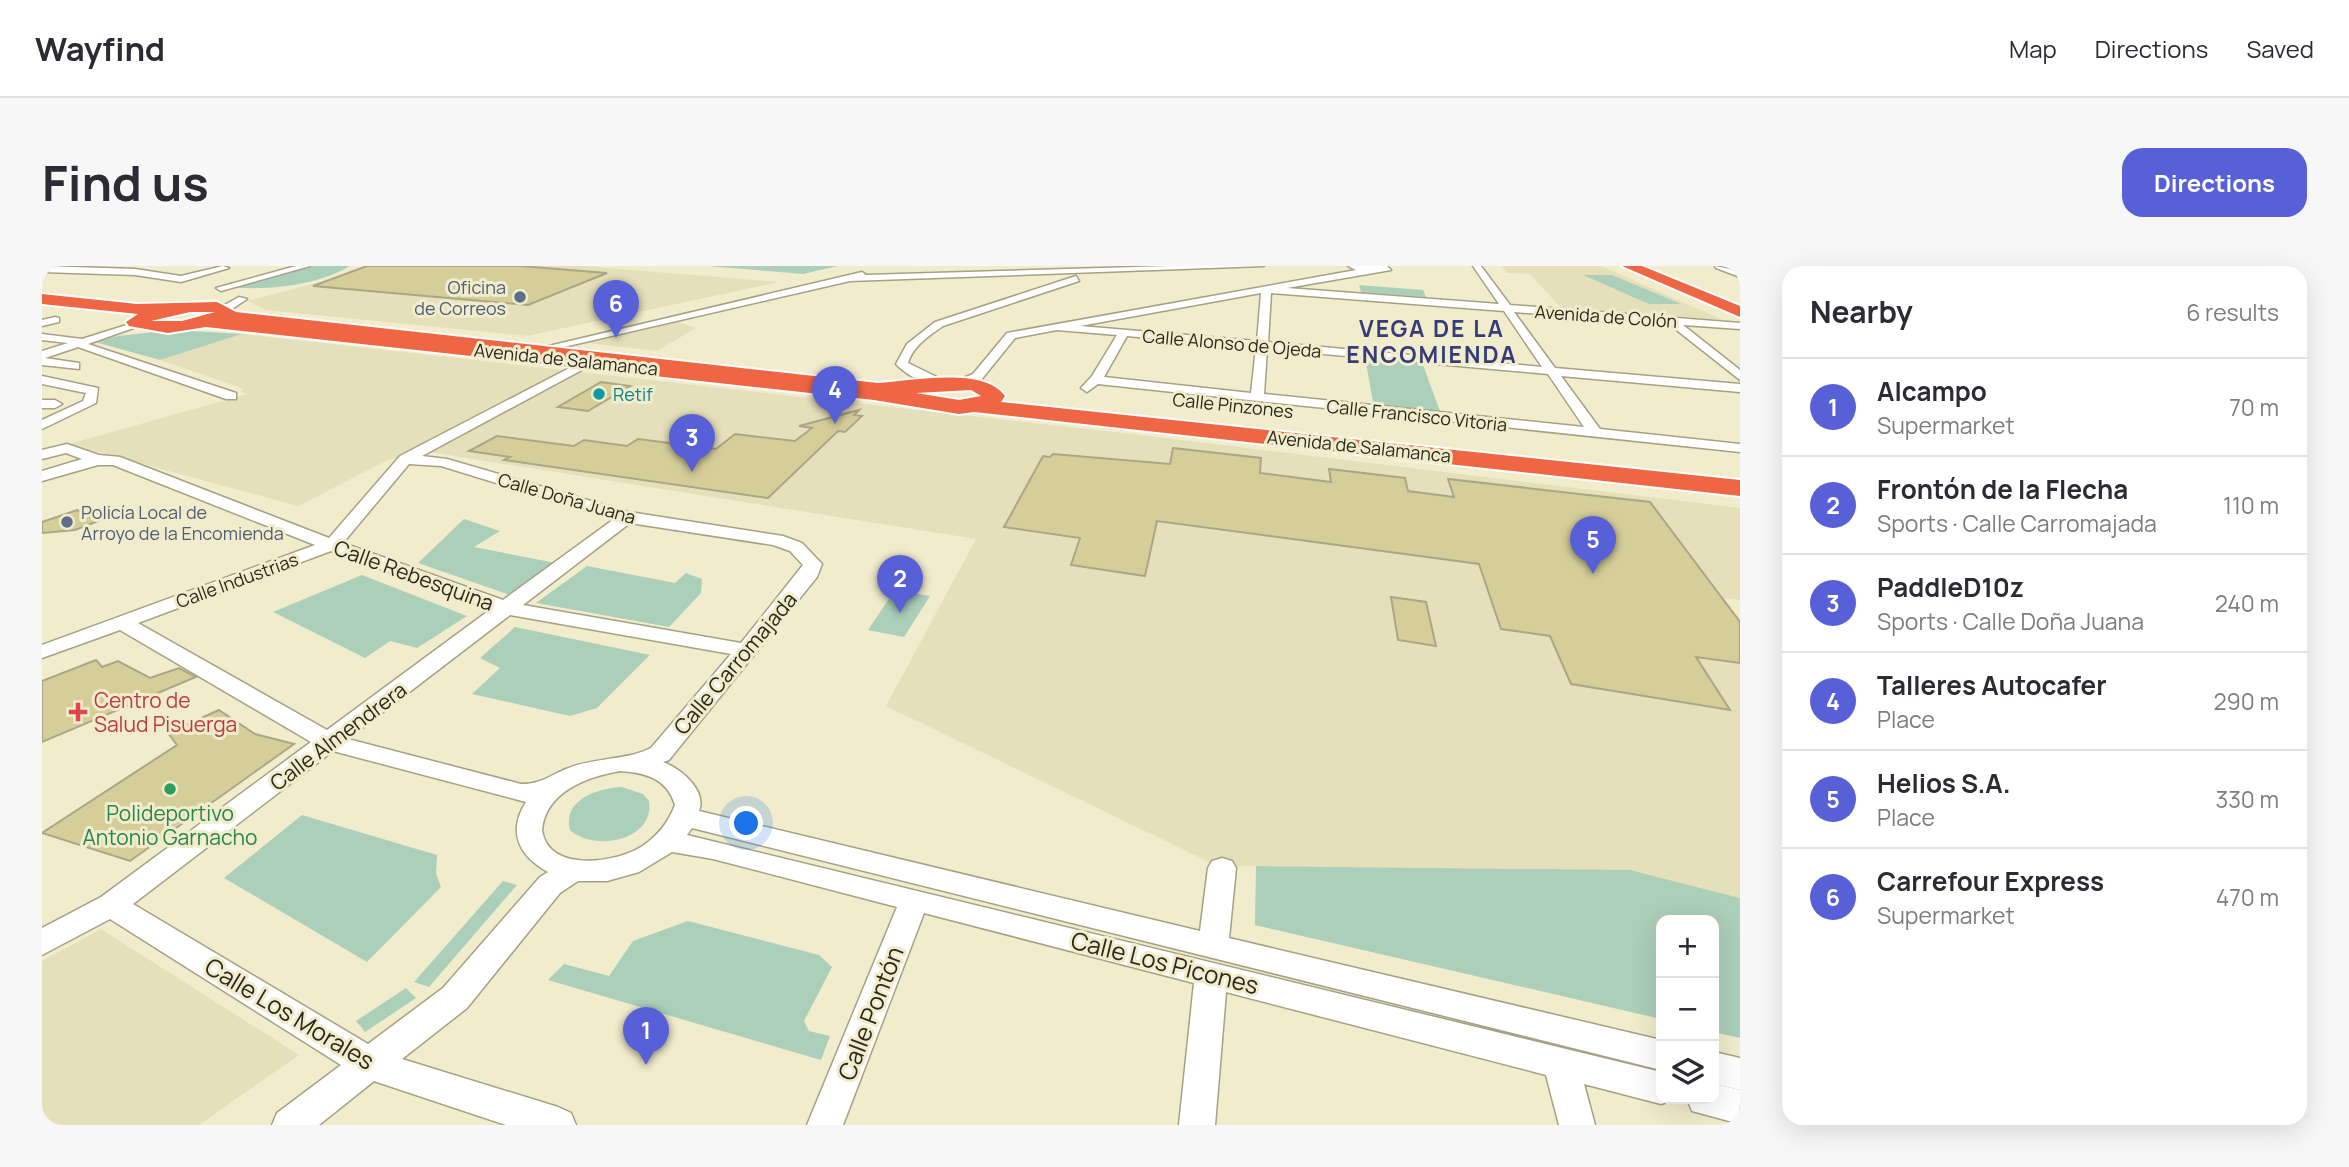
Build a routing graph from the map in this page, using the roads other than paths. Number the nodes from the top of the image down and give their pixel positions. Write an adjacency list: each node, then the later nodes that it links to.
1 (90, 266): 14 (street)
2 (208, 266): 11 (street)
3 (306, 266): 17 (street)
4 (903, 266): 20 (street)
5 (1260, 266): 18 (street)
6 (1385, 266): 12 (street)
7 (1477, 266): 26 (street)
8 (1629, 266): 28 (highway)
9 (1656, 266): 28 (highway)
10 (1719, 266): 19 (street)
11 (225, 268): 15 (street); 21 (street)
12 (1353, 268): 23 (street)
13 (42, 269): 14 (street)
14 (76, 269): 21 (street)
15 (239, 269)
16 (253, 270): 17 (street)
17 (281, 272): 22 (street)
18 (1090, 273): 20 (street); 51 (street)
19 (1740, 274)
20 (850, 278): 41 (street)
21 (181, 279): 22 (street)
22 (221, 288): 24 (street)
23 (1262, 289): 26 (street, Avenida de Colón); 35 (street); 40 (street)
24 (248, 296): 29 (street); 29 (street)
25 (42, 301): 27 (highway); 33 (highway)
26 (1506, 308): 31 (street, Avenida de Colón); 46 (street)
27 (175, 309): 29 (highway); 33 (highway)
28 (1738, 309)
29 (214, 313): 33 (highway); 51 (highway, Avenida de Salamanca)
30 (55, 320): 32 (street)
31 (1672, 321): 34 (street, Avenida de Colón); 47 (street)
32 (42, 323)
33 (144, 323): 37 (street); 37 (street)
34 (1740, 326)
35 (1059, 327): 36 (street, Calle Alonso de Ojeda); 51 (street)
36 (1124, 333): 40 (street, Calle Alonso de Ojeda); 49 (street)
37 (109, 336): 39 (street)
38 (42, 337): 39 (street)
39 (83, 343): 42 (street); 52 (street)
40 (1262, 345): 46 (street, Calle Alonso de Ojeda); 53 (street)
41 (542, 349)
42 (42, 355)
43 (42, 361): 45 (street)
44 (585, 365): 60 (street, Calle Industrias)
45 (75, 366)
46 (1549, 370): 50 (street, Calle Alonso de Ojeda); 56 (street)
47 (1740, 376)
48 (42, 380): 54 (street)
49 (1095, 380): 53 (street, Calle Francisco Vitoria); 55 (street, Calle Pinzones)
50 (1740, 388)
51 (961, 390): 64 (highway, Avenida de Salamanca); 65 (highway, Avenida de Salamanca)
52 (231, 396)
53 (1257, 399): 55 (street, Calle Francisco Vitoria)
54 (42, 425)
55 (1556, 429): 56 (street, Calle Francisco Vitoria)
56 (1596, 434): 57 (street, Calle Francisco Vitoria)
57 (1638, 438): 58 (street, Calle Francisco Vitoria); 62 (street)
58 (1740, 448)
59 (42, 455): 61 (street, Calle Rebesquina)
60 (405, 459): 66 (street, Calle Doña Juana); 68 (street, Calle Industrias)
61 (97, 460): 63 (street); 68 (street, Calle Rebesquina)
62 (1740, 460)
63 (42, 476)
64 (1740, 482)
65 (1740, 488)
66 (627, 517): 67 (street, Calle Doña Juana); 70 (street, Calle Almendrera)
67 (777, 540): 69 (street)
68 (332, 545): 70 (street, Calle Rebesquina); 71 (street, Calle Industrias)
69 (810, 573): 72 (street, Calle Carromajada)
70 (506, 608): 72 (street, Calle Rebesquina); 74 (street, Calle Almendrera)
71 (123, 622): 73 (street, Calle Industrias); 74 (street)
72 (744, 650): 75 (street, Calle Carromajada)
73 (42, 652)
74 (330, 742): 76 (street); 82 (street, Calle Almendrera)
75 (652, 762): 76 (street); 77 (street)
76 (535, 797): 80 (street)
77 (686, 817): 78 (street); 84 (street, Calle Los Picones)
78 (668, 842): 80 (street); 81 (street, Calle Los Picones)
79 (1222, 868): 84 (street)
80 (560, 873): 87 (street)
81 (914, 900): 84 (street, Calle Los Picones); 95 (street, Calle Pontón)
82 (111, 905): 83 (street, Calle Almendrera); 87 (street, Calle Los Morales)
83 (42, 943)
84 (1212, 960): 85 (street, Calle Los Picones); 86 (street, Calle Los Picones); 96 (street)
85 (1656, 1054)
86 (1560, 1063): 90 (street, Calle Los Picones); 97 (street)
87 (370, 1064): 93 (street); 94 (street, Calle Los Morales)
88 (1719, 1069): 89 (street)
89 (1740, 1074)
90 (1656, 1087)
91 (1719, 1102): 92 (street)
92 (1740, 1107)
93 (290, 1125)
94 (558, 1125)
95 (825, 1125)
96 (1197, 1125)
97 (1577, 1125)

